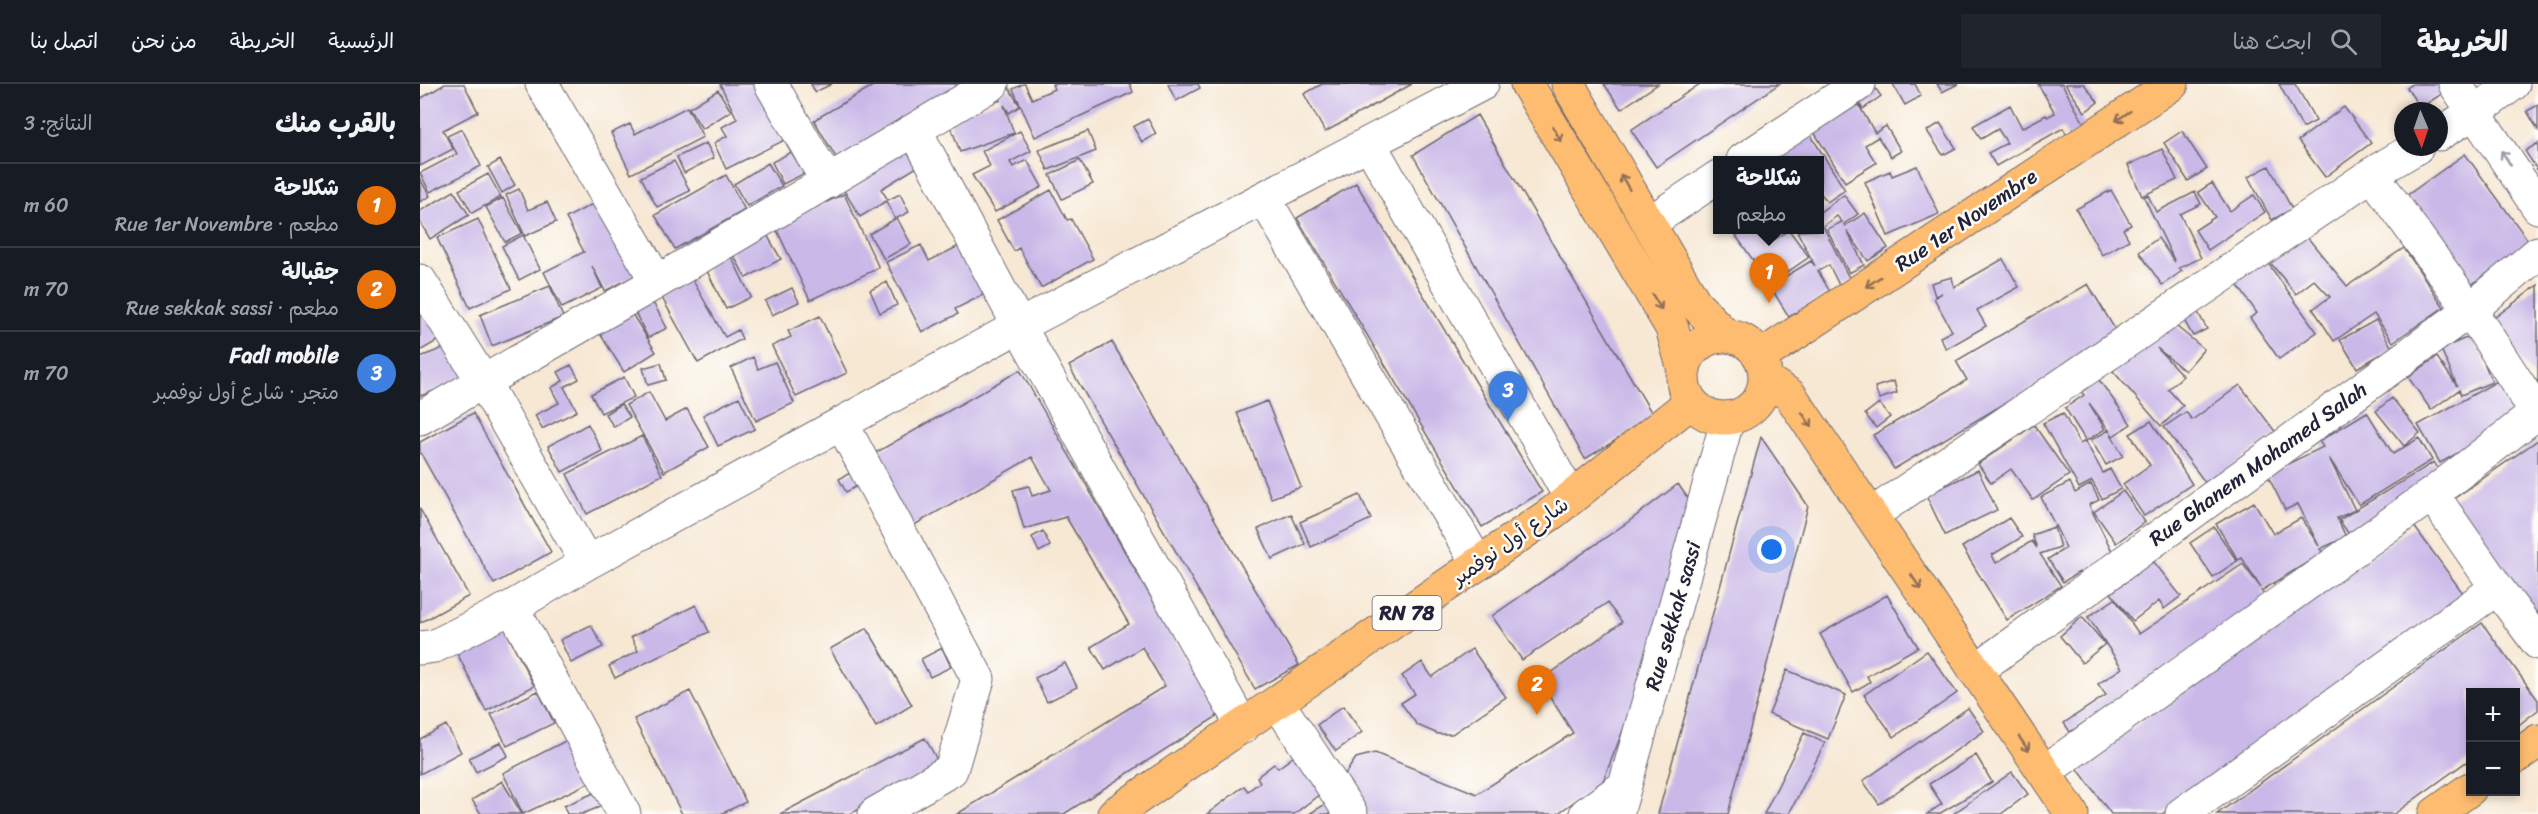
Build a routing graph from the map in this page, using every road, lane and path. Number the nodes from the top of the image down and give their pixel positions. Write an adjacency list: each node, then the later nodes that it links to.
1 (542, 84): 25 (street)
2 (771, 84): 19 (street)
3 (992, 84): 13 (street)
4 (1482, 84): 14 (street)
5 (1527, 84): 30 (main road, one-way to 30)
6 (1568, 84): 22 (main road, one-way to 6)
7 (1859, 84): 15 (street)
8 (2172, 84): 29 (main road, Rue 1er Novembre, one-way to 29)
9 (2455, 84): 11 (street)
10 (2513, 84): 11 (street)
11 (2475, 112): 12 (street); 21 (street, one-way to 11)
12 (2448, 128)
13 (915, 130): 19 (street); 27 (street)
14 (1369, 143): 20 (street); 38 (street)
15 (1749, 156)
16 (2402, 156): 17 (street)
17 (2372, 174): 26 (street); 39 (street)
18 (1713, 180): 22 (street)
19 (828, 182): 25 (street)
20 (1264, 198): 27 (street); 41 (street)
21 (2538, 207)
22 (1649, 223): 28 (main road)
23 (2538, 253): 26 (street, Rue Ghanem Mohamed Salah)
24 (420, 281): 31 (street)
25 (657, 282): 31 (street)
26 (2470, 310): 33 (street); 46 (street, Rue Ghanem Mohamed Salah)
27 (1019, 326): 36 (street); 48 (street)
28 (1726, 336): 29 (main road); 30 (main road)
29 (1763, 369): 34 (main road); 39 (main road, one-way to 39)
30 (1684, 370): 32 (main road)
31 (484, 383): 35 (street); 40 (street)
32 (1691, 402): 34 (main road); 38 (main road, شارع أول نوفمبر / RN 78)
33 (2537, 412): 37 (street)
34 (1728, 417): 53 (street, Rue sekkak sassi)
35 (420, 418)
36 (842, 424): 40 (street); 55 (street)
37 (2432, 494): 42 (street); 51 (street)
38 (1571, 498): 41 (main road, شارع أول نوفمبر / RN 78)
39 (1871, 515): 46 (main road, one-way to 46)
40 (587, 563): 43 (street)
41 (1478, 564): 47 (main road, شارع أول نوفمبر / RN 78)
42 (2498, 588): 44 (street); 60 (street)
43 (512, 607): 45 (street); 54 (street)
44 (2538, 643)
45 (420, 648)
46 (1976, 671): 51 (main road, one-way to 51)
47 (1278, 703): 48 (main road, شارع أول نوفمبر / RN 78); 57 (street)
48 (1243, 727): 56 (main road, شارع أول نوفمبر / RN 78)
49 (2538, 741): 50 (main road)
50 (2520, 754)
51 (2044, 772): 59 (main road)
52 (2466, 792): 61 (main road)
53 (1621, 800): 58 (street)
54 (624, 814)
55 (875, 814)
56 (1114, 814)
57 (1351, 814)
58 (1586, 814)
59 (2072, 814)
60 (2182, 814)
61 (2435, 814)

